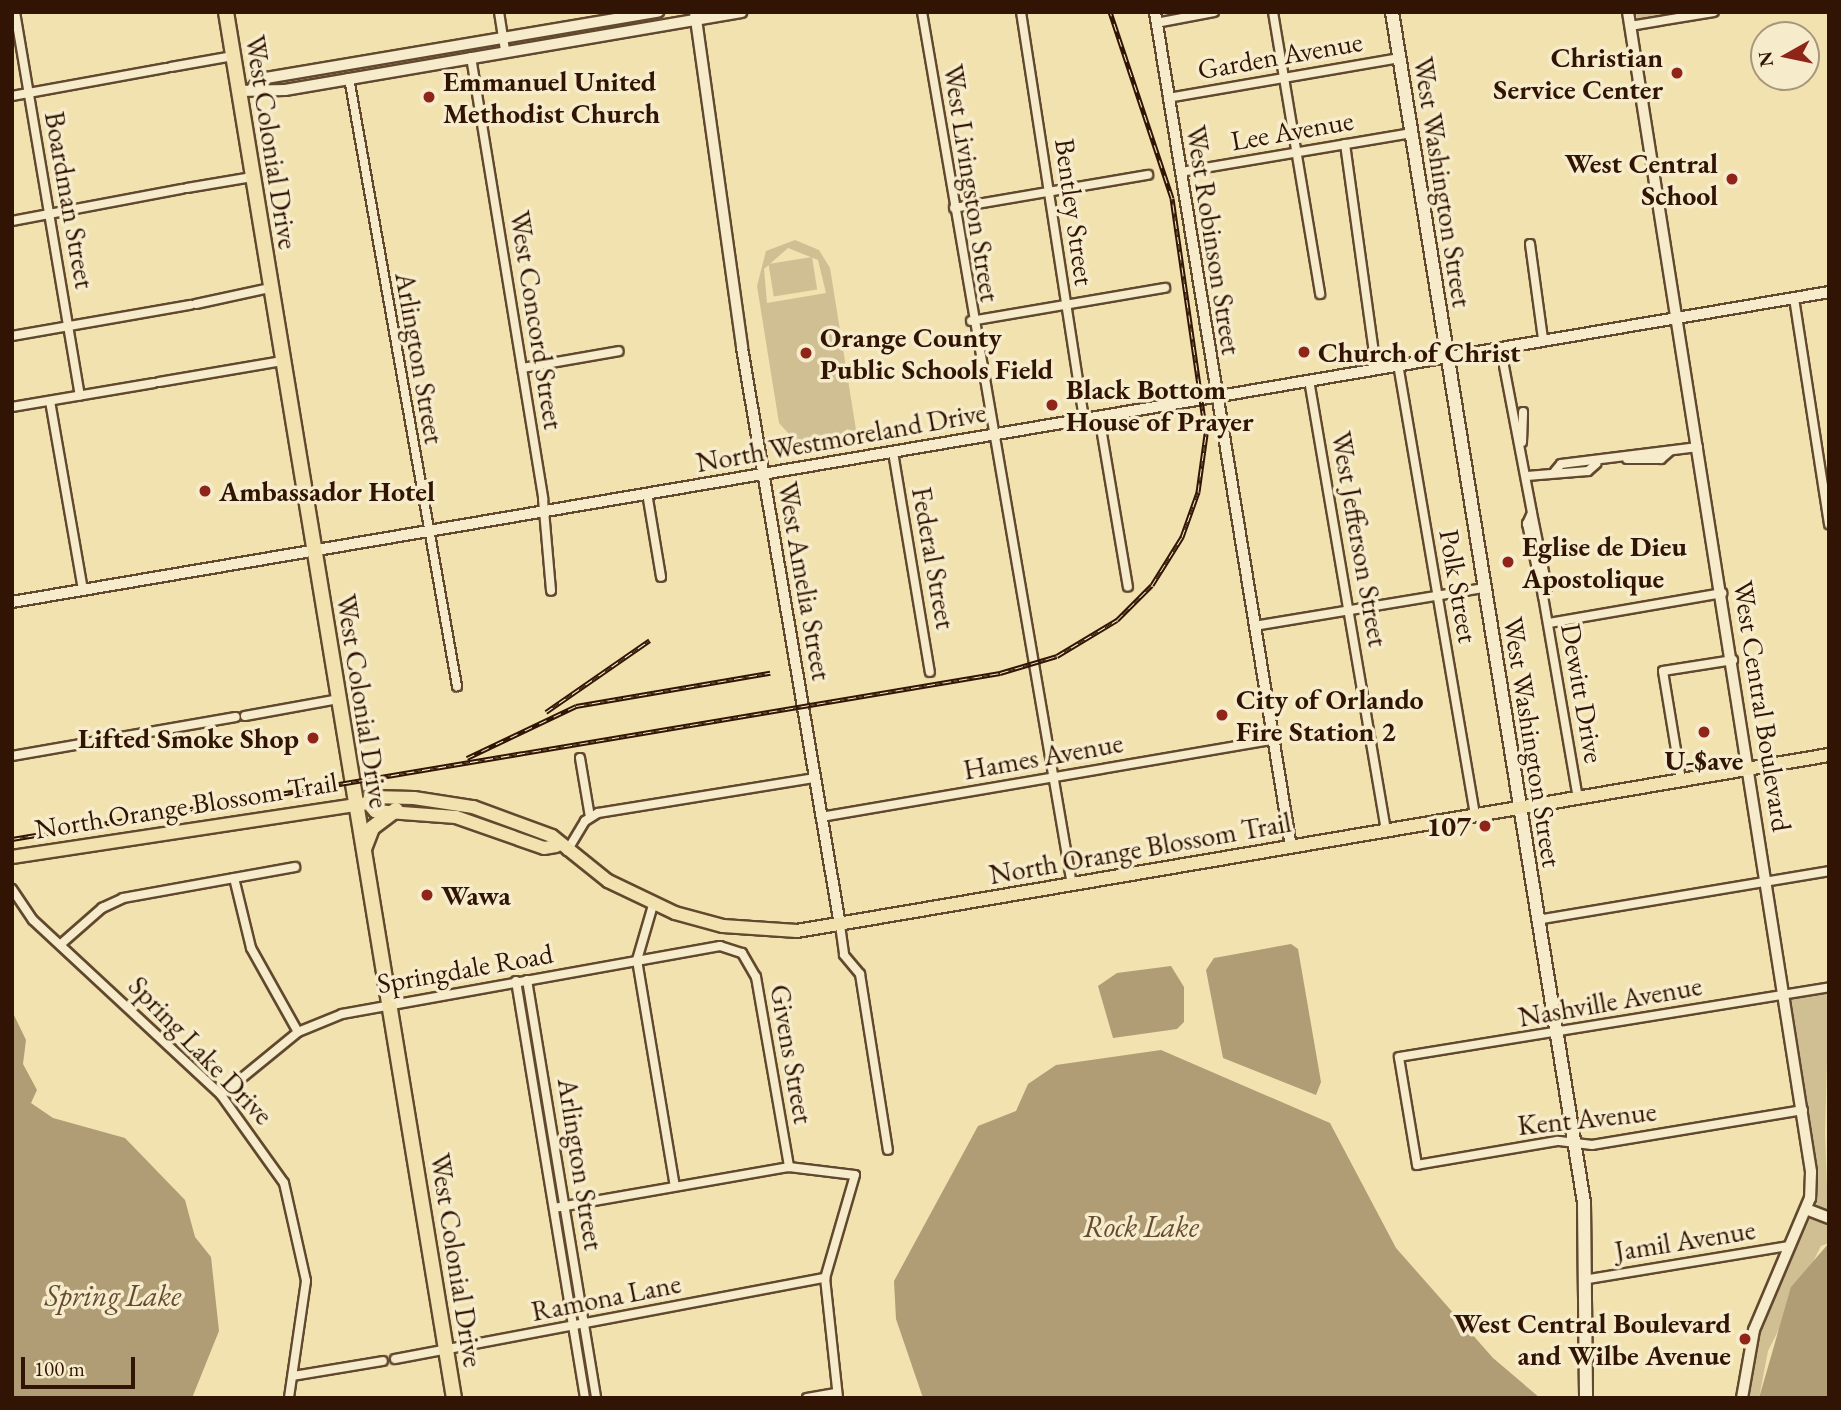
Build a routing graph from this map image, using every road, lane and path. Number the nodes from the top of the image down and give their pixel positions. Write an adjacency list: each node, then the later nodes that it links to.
1 (15, 12): 24 (street, Boardman Street)
2 (226, 12): 18 (highway, West Colonial Drive)
3 (499, 12): 16 (street)
4 (658, 12): 16 (street)
5 (741, 12): 13 (street)
6 (922, 12): 34 (street, West Livingston Street)
7 (1021, 12): 33 (street, Bentley Street)
8 (1214, 12): 14 (street)
9 (1273, 12): 21 (street)
10 (1392, 12): 20 (main road, West Washington Street)
11 (1628, 12): 15 (street, West Central Boulevard)
12 (1714, 12): 15 (street)
13 (695, 15): 17 (street); 68 (street, West Amelia Street)
14 (1156, 17): 26 (street, West Robinson Street)
15 (1630, 26): 44 (street, West Central Boulevard)
16 (503, 38): 17 (street); 23 (street)
17 (505, 51): 19 (street)
18 (233, 56): 23 (highway, West Colonial Drive); 24 (street)
19 (471, 57): 22 (street); 54 (street, West Concord Street)
20 (1399, 58): 21 (street, Garden Avenue); 27 (main road, West Washington Street)
21 (1283, 77): 26 (street, Garden Avenue); 29 (street)
22 (349, 78): 23 (street); 73 (street, Arlington Street)
23 (245, 90): 32 (highway, West Colonial Drive)
24 (28, 93): 25 (street); 35 (street, Boardman Street)
25 (12, 96)
26 (1168, 98): 30 (street, West Robinson Street)
27 (1411, 134): 28 (street, Lee Avenue); 50 (main road, West Washington Street)
28 (1345, 144): 29 (street, Lee Avenue); 55 (street)
29 (1296, 153): 30 (street, Lee Avenue); 41 (street)
30 (1181, 172): 58 (street, West Robinson Street)
31 (1148, 175): 33 (street)
32 (252, 177): 35 (street); 38 (highway, West Colonial Drive)
33 (1048, 192): 34 (street); 43 (street, Bentley Street)
34 (954, 208): 45 (street, West Livingston Street)
35 (50, 213): 36 (street); 46 (street, Boardman Street)
36 (12, 220)
37 (1530, 244): 48 (street)
38 (270, 288): 46 (street); 51 (highway, West Colonial Drive)
39 (1165, 288): 43 (street)
40 (1829, 292): 42 (street, North Westmoreland Drive)
41 (1320, 293)
42 (1794, 298): 44 (street, North Westmoreland Drive); 72 (street)
43 (1065, 305): 45 (street); 63 (street, Bentley Street)
44 (1677, 317): 48 (street, North Westmoreland Drive); 66 (street, West Central Boulevard)
45 (971, 321): 64 (street, West Livingston Street)
46 (68, 326): 47 (street); 57 (street, Boardman Street)
47 (12, 336)
48 (1543, 339): 50 (street, North Westmoreland Drive)
49 (619, 351): 54 (street)
50 (1446, 357): 52 (street, North Westmoreland Drive); 77 (main road, West Washington Street)
51 (282, 361): 57 (street); 74 (highway, West Colonial Drive)
52 (1398, 364): 55 (street, North Westmoreland Drive); 81 (street, Polk Street)
53 (1504, 366): 65 (street, Dewitt Drive)
54 (522, 368): 71 (street, West Concord Street)
55 (1376, 368): 56 (street, North Westmoreland Drive)
56 (1309, 380): 58 (street, North Westmoreland Drive); 83 (street, West Jefferson Street)
57 (79, 396): 59 (street)
58 (1216, 396): 62 (street, North Westmoreland Drive); 85 (street, West Robinson Street)
59 (50, 401): 60 (street); 78 (street)
60 (12, 407)
61 (1523, 412): 65 (street, Dewitt Drive)
62 (1099, 416): 63 (street, North Westmoreland Drive); 76 (street)
63 (1084, 418): 64 (street, North Westmoreland Drive)
64 (992, 434): 67 (street, North Westmoreland Drive); 95 (street, West Livingston Street)
65 (1522, 442): 69 (street, Dewitt Drive)
66 (1698, 447): 69 (street); 80 (street, West Central Boulevard)
67 (893, 452): 68 (street, North Westmoreland Drive); 87 (street, Federal Street)
68 (762, 473): 70 (street, North Westmoreland Drive); 96 (street, West Amelia Street)
69 (1527, 476): 84 (street, Dewitt Drive)
70 (648, 493): 71 (street, North Westmoreland Drive); 75 (street)
71 (542, 511): 73 (street, North Westmoreland Drive); 79 (street, West Concord Street)
72 (1829, 524)
73 (428, 531): 74 (street, North Westmoreland Drive); 88 (street, Arlington Street)
74 (313, 550): 78 (street, North Westmoreland Drive); 89 (highway, West Colonial Drive)
75 (661, 577)
76 (1128, 587)
77 (1483, 587): 81 (street); 100 (main road, West Washington Street)
78 (83, 590): 82 (street, North Westmoreland Drive)
79 (551, 591)
80 (1722, 593): 84 (street); 86 (street, West Central Boulevard)
81 (1437, 595): 83 (street); 102 (street, Polk Street)
82 (12, 602)
83 (1349, 610): 85 (street); 105 (street, West Jefferson Street)
84 (1549, 623): 98 (street, Dewitt Drive)
85 (1254, 626): 90 (street, West Robinson Street)
86 (1733, 660): 94 (street, West Central Boulevard); 97 (street)
87 (930, 673)
88 (457, 686)
89 (339, 699): 92 (street); 99 (highway, West Colonial Drive)
90 (1273, 740): 95 (street, Hames Avenue); 106 (street, West Robinson Street)
91 (1829, 755): 94 (main road, North Orange Blossom Trail)
92 (12, 756)
93 (580, 758): 103 (street)
94 (1749, 768): 97 (main road, North Orange Blossom Trail); 113 (street, West Central Boulevard)
95 (1054, 777): 104 (street, Hames Avenue); 114 (street)
96 (815, 778): 103 (street); 104 (street, West Amelia Street)
97 (1681, 780): 98 (main road, North Orange Blossom Trail)
98 (1578, 798): 100 (main road, North Orange Blossom Trail)
99 (362, 804): 101 (main road, North Orange Blossom Trail); 107 (main road, North Orange Blossom Trail); 108 (highway, West Colonial Drive); 109 (main road, North Orange Blossom Trail)
100 (1518, 808): 102 (main road, North Orange Blossom Trail); 117 (main road, West Washington Street)
101 (396, 810): 107 (main road, North Orange Blossom Trail); 108 (highway)
102 (1475, 815): 105 (main road, North Orange Blossom Trail)
103 (590, 817): 107 (street)
104 (821, 817): 118 (street, West Amelia Street)
105 (1386, 830): 106 (main road, North Orange Blossom Trail)
106 (1291, 847): 114 (main road, North Orange Blossom Trail)
107 (561, 849): 116 (main road, North Orange Blossom Trail)
108 (363, 851): 126 (highway, West Colonial Drive)
109 (12, 857)
110 (295, 867): 112 (street)
111 (1829, 871): 113 (street)
112 (234, 878): 119 (street); 127 (street)
113 (1767, 881): 117 (street); 125 (street, West Central Boulevard)
114 (1072, 884): 118 (main road, North Orange Blossom Trail)
115 (12, 889): 119 (street, Spring Lake Drive)
116 (653, 905): 118 (main road, North Orange Blossom Trail); 121 (street)
117 (1537, 920): 128 (main road, West Washington Street)
118 (840, 925): 132 (street, West Amelia Street)
119 (61, 944): 129 (street, Spring Lake Drive)
120 (741, 953): 121 (street, Springdale Road); 134 (street, Givens Street)
121 (637, 960): 122 (street, Springdale Road); 135 (street)
122 (527, 980): 123 (street, Springdale Road); 136 (street, Arlington Street)
123 (516, 981): 126 (street, Springdale Road); 137 (street, Arlington Street)
124 (1829, 987): 125 (street, Nashville Avenue)
125 (1785, 995): 128 (street, Nashville Avenue); 130 (street, West Central Boulevard)
126 (389, 1004): 127 (street, Springdale Road); 145 (highway, West Colonial Drive)
127 (298, 1032): 129 (street, Springdale Road)
128 (1556, 1034): 131 (main road, West Washington Street); 133 (street, Nashville Avenue)
129 (221, 1095): 148 (street, Spring Lake Drive)
130 (1803, 1110): 131 (street, Kent Avenue); 138 (street, West Central Boulevard)
131 (1574, 1143): 133 (street, Kent Avenue); 142 (main road, West Washington Street)
132 (888, 1150)
133 (1417, 1165)
134 (789, 1167): 135 (street); 141 (street)
135 (675, 1186): 136 (street)
136 (565, 1206): 137 (street); 143 (street, Arlington Street)
137 (554, 1208): 144 (street, Arlington Street)
138 (1806, 1209): 139 (street); 140 (street, West Central Boulevard)
139 (1829, 1218)
140 (1788, 1246): 142 (street, Jamil Avenue); 156 (street, West Central Boulevard)
141 (825, 1278): 143 (street, Ramona Lane); 149 (street)
142 (1589, 1279): 155 (main road, West Washington Street)
143 (584, 1322): 144 (street, Ramona Lane); 153 (street, Arlington Street)
144 (574, 1326): 145 (street, Ramona Lane); 152 (street, Arlington Street)
145 (447, 1350): 146 (street, Ramona Lane); 151 (highway, West Colonial Drive)
146 (396, 1359)
147 (383, 1361): 148 (street)
148 (293, 1376): 150 (street, Spring Lake Drive)
149 (837, 1395): 154 (street)
150 (289, 1398)
151 (454, 1398)
152 (585, 1398)
153 (596, 1398)
154 (807, 1398)
155 (1586, 1398)
156 (1742, 1398)

